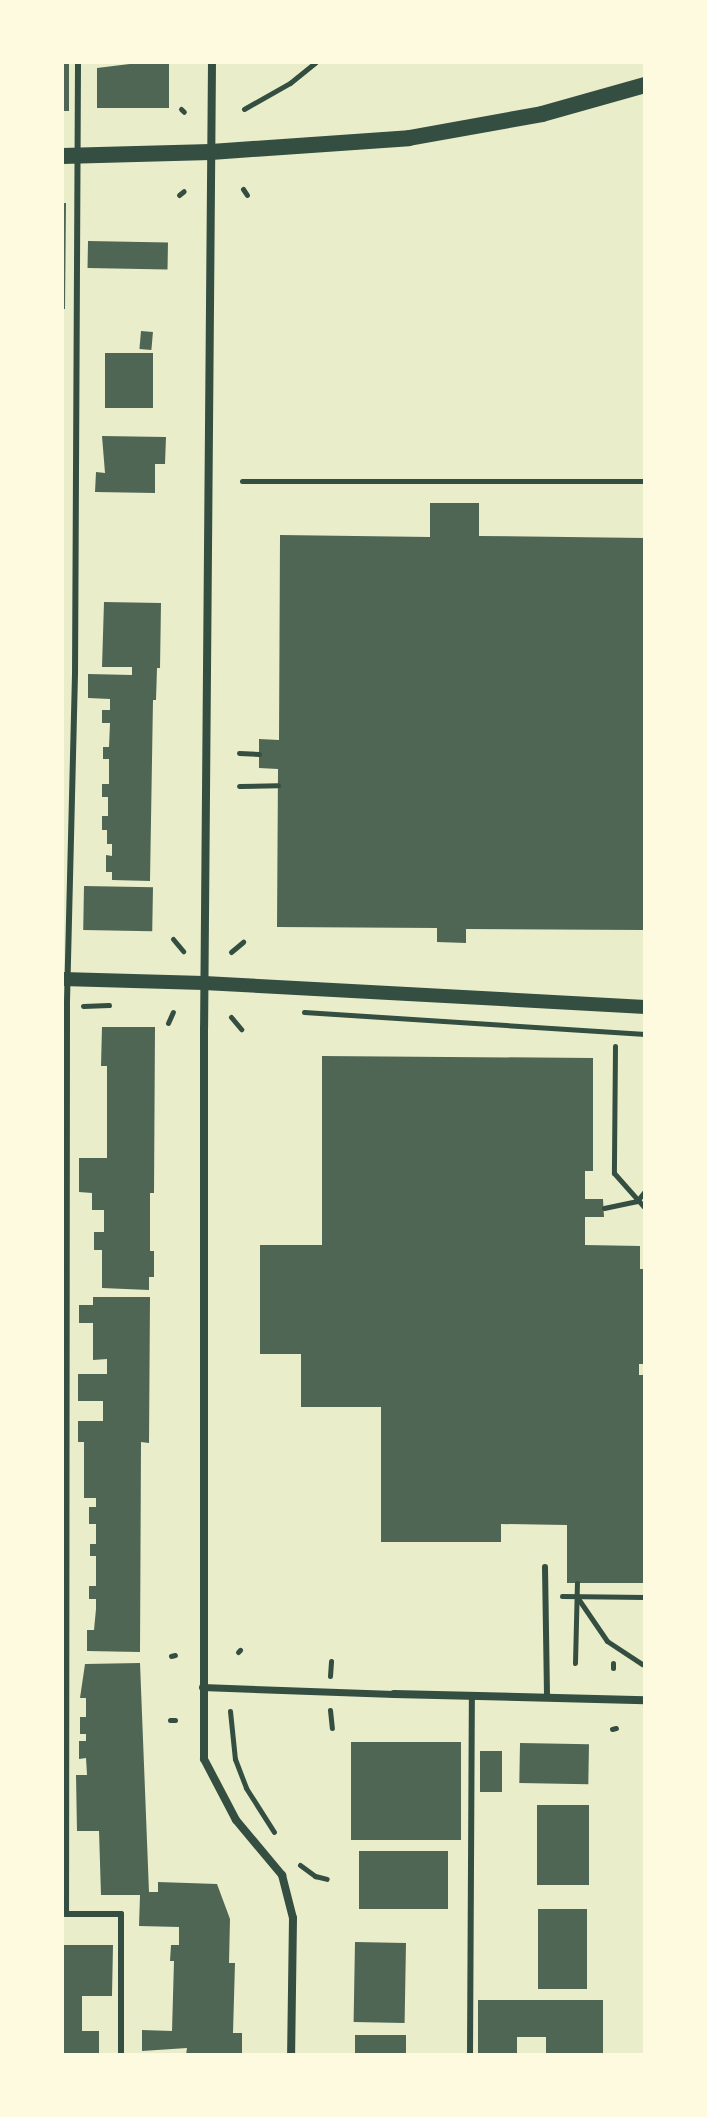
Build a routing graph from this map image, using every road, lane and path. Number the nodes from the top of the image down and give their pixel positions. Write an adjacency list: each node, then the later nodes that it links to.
1 (78, 62): 7 (lane)
2 (212, 62): 6 (street)
3 (316, 62): 5 (path)
4 (645, 85): 6 (main road)
5 (244, 109)
6 (211, 152): 7 (main road); 19 (street)
7 (70, 156): 18 (lane)
8 (242, 481): 9 (path)
9 (645, 481)
10 (239, 753): 11 (path)
11 (259, 754)
12 (278, 785): 13 (path)
13 (239, 786)
14 (173, 939): 16 (path)
15 (243, 942): 17 (path)
16 (183, 951)
17 (231, 952)
18 (66, 979): 19 (street); 46 (lane)
19 (204, 983): 20 (street); 37 (street)
20 (645, 1007)
21 (173, 1012): 23 (path)
22 (231, 1017): 24 (path)
23 (168, 1023)
24 (241, 1029)
25 (615, 1046): 27 (path)
26 (645, 1191): 27 (path)
27 (637, 1201): 28 (path); 29 (path)
28 (604, 1208)
29 (645, 1208)
30 (545, 1567): 32 (lane)
31 (577, 1583): 33 (path)
32 (546, 1596): 33 (path); 40 (lane)
33 (576, 1596): 34 (path); 35 (path); 36 (path)
34 (645, 1597)
35 (575, 1663)
36 (642, 1664)
37 (202, 1687): 38 (street); 47 (street)
38 (394, 1694): 39 (street)
39 (472, 1696): 40 (street); 48 (lane)
40 (547, 1698): 41 (street)
41 (645, 1700)
42 (230, 1711): 43 (path)
43 (278, 1838)
44 (294, 1858): 45 (path)
45 (327, 1879)
46 (121, 2055)
47 (291, 2055)
48 (470, 2055)

